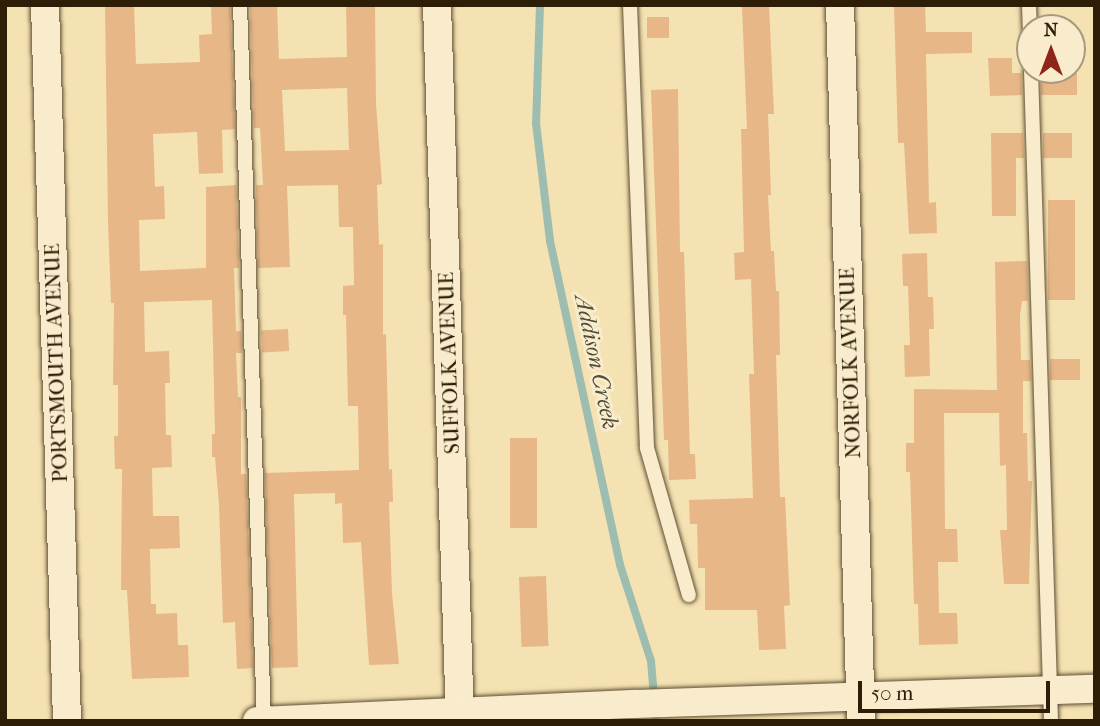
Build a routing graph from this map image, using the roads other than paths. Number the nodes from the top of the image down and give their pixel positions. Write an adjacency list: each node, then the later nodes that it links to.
1 (45, 5): 13 (street, PORTSMOUTH AVENUE)
2 (240, 5): 12 (lane)
3 (437, 5): 11 (street, SUFFOLK AVENUE)
4 (630, 5): 7 (lane)
5 (840, 5): 10 (street, NORFOLK AVENUE)
6 (1031, 84): 9 (lane)
7 (690, 594)
8 (1095, 689): 9 (street)
9 (1050, 691): 10 (street); 15 (lane)
10 (860, 710): 11 (street)
11 (460, 717): 12 (street)
12 (264, 720): 14 (street)
13 (67, 721)
14 (257, 721)
15 (1051, 721)

